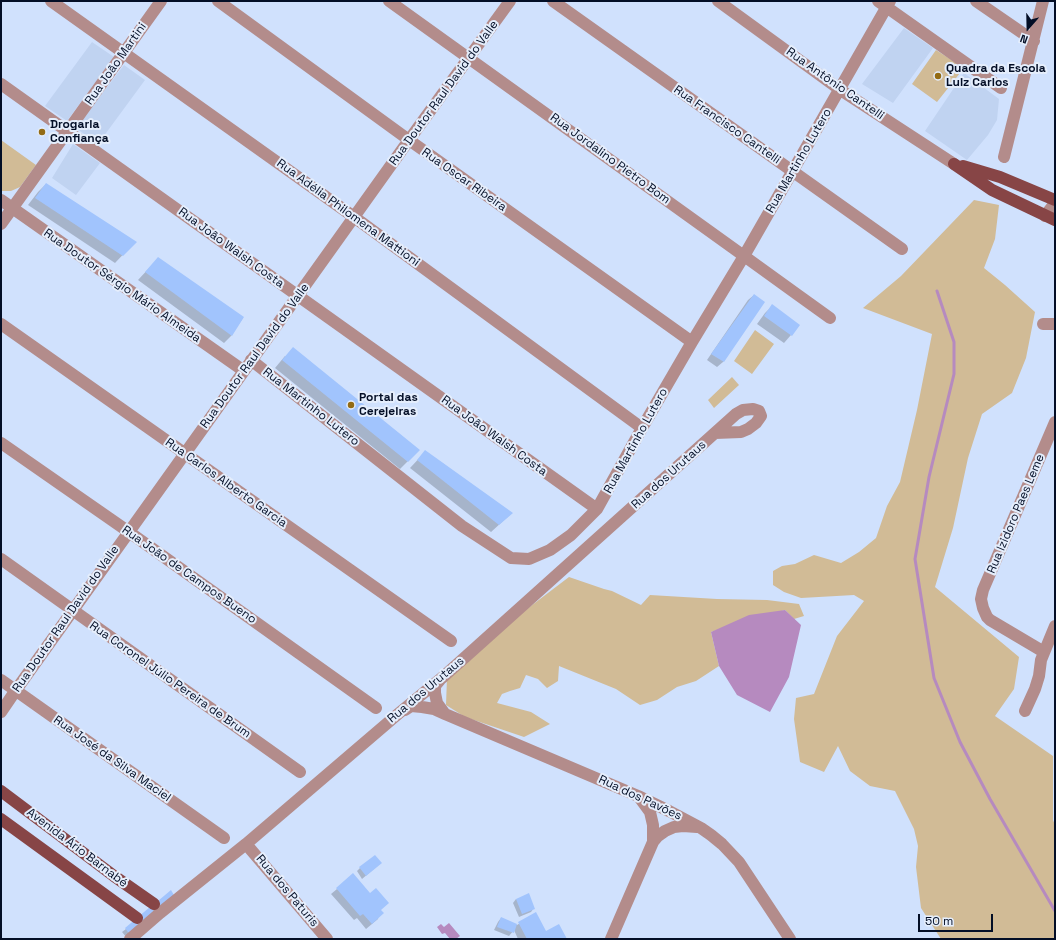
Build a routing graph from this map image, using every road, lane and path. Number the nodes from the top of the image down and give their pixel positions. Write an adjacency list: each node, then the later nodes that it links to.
1 (51, 1): 12 (street, Rua Adélia Philomena Mattioni)
2 (161, 1): 12 (street, Rua João Martini)
3 (218, 1): 18 (street, Rua Oscar Ribeira)
4 (389, 1): 13 (street, Rua Jordalino Pietro Bom)
5 (510, 1): 13 (street, Rua Doutor Raul David do Valle)
6 (553, 1): 21 (street, Rua Francisco Cantelli)
7 (718, 1): 16 (street, Rua Antônio Cantelli)
8 (976, 1): 11 (street)
9 (1043, 1): 11 (street)
10 (885, 3): 15 (street); 16 (street, Rua Martinho Lutero)
11 (1034, 41): 19 (street)
12 (124, 53): 17 (street, Rua João Martini); 26 (street, Rua Adélia Philomena Mattioni)
13 (469, 58): 18 (street, Rua Doutor Raul David do Valle); 30 (street, Rua Jordalino Pietro Bom)
14 (1, 84): 17 (street, Rua João Walsh Costa)
15 (1002, 88)
16 (839, 89): 20 (street, Rua Antônio Cantelli); 21 (street, Rua Martinho Lutero)
17 (68, 131): 25 (street, Rua João Martini); 31 (street, Rua João Walsh Costa)
18 (409, 140): 26 (street, Rua Doutor Raul David do Valle); 34 (street, Rua Oscar Ribeira)
19 (1004, 157)
20 (954, 164): 23 (main road); 27 (main road)
21 (793, 171): 29 (street, Rua Francisco Cantelli); 30 (street, Rua Martinho Lutero)
22 (1, 200): 25 (street, Rua Doutor Sérgio Mário Almeida)
23 (1055, 200)
24 (1055, 203): 27 (street)
25 (12, 208): 28 (street, Rua João Martini); 36 (street, Rua Doutor Sérgio Mário Almeida)
26 (354, 217): 31 (street, Rua Doutor Raul David do Valle); 38 (street, Rua Adélia Philomena Mattioni)
27 (1050, 218)
28 (1, 224)
29 (902, 249)
30 (744, 256): 32 (street, Rua Jordalino Pietro Bom); 34 (street, Rua Martinho Lutero)
31 (298, 296): 35 (street, Rua Doutor Raul David do Valle); 42 (street, Rua João Walsh Costa)
32 (830, 318)
33 (1, 324): 41 (street, Rua Carlos Alberto Garcia)
34 (692, 342): 38 (street, Rua Martinho Lutero)
35 (252, 360): 36 (street, Rua Doutor Raul David do Valle); 42 (street, Rua Martinho Lutero)
36 (244, 371): 41 (street, Rua Doutor Raul David do Valle)
37 (1055, 422): 48 (street, Rua Izidoro Paes Leme)
38 (642, 428): 42 (street, Rua Martinho Lutero)
39 (715, 433): 49 (street, Rua dos Urutaus)
40 (1, 443): 43 (street, Rua João de Campos Bueno)
41 (185, 454): 43 (street, Rua Doutor Raul David do Valle); 47 (street, Rua Carlos Alberto Garcia)
42 (597, 509)
43 (129, 532): 45 (street, Rua Doutor Raul David do Valle); 52 (street, Rua João de Campos Bueno)
44 (1, 560): 45 (street, Rua Coronel Júlio Pereira de Brum)
45 (72, 611): 51 (street, Rua Doutor Raul David do Valle); 57 (street, Rua Coronel Júlio Pereira de Brum)
46 (1055, 626): 48 (street)
47 (451, 641)
48 (1044, 652): 53 (street)
49 (443, 676): 55 (street, Rua dos Urutaus); 56 (street)
50 (1, 680): 51 (street, Rua José da Silva Maciel)
51 (16, 690): 54 (street, Rua Doutor Raul David do Valle); 62 (street, Rua José da Silva Maciel)
52 (376, 708)
53 (1025, 711)
54 (1, 712)
55 (398, 714): 56 (street, Rua dos Pavões); 64 (street, Rua dos Urutaus)
56 (445, 714): 59 (street, Rua dos Pavões)
57 (300, 772)
58 (1, 791): 65 (main road, Avenida Ário Barnabé)
59 (638, 796): 61 (street, Rua dos Pavões); 63 (street)
60 (1, 819): 66 (main road, Avenida Ário Barnabé)
61 (701, 828): 63 (street); 72 (street, Rua dos Pavões)
62 (224, 838)
63 (653, 842): 71 (street)
64 (246, 844): 69 (street, Rua dos Urutaus); 70 (street, Rua dos Paturis)
65 (114, 876): 66 (main road); 67 (main road, Avenida Ário Barnabé)
66 (100, 892): 68 (main road, Avenida Ário Barnabé)
67 (154, 904)
68 (137, 918)
69 (130, 939)
70 (328, 939)
71 (611, 939)
72 (790, 939)

